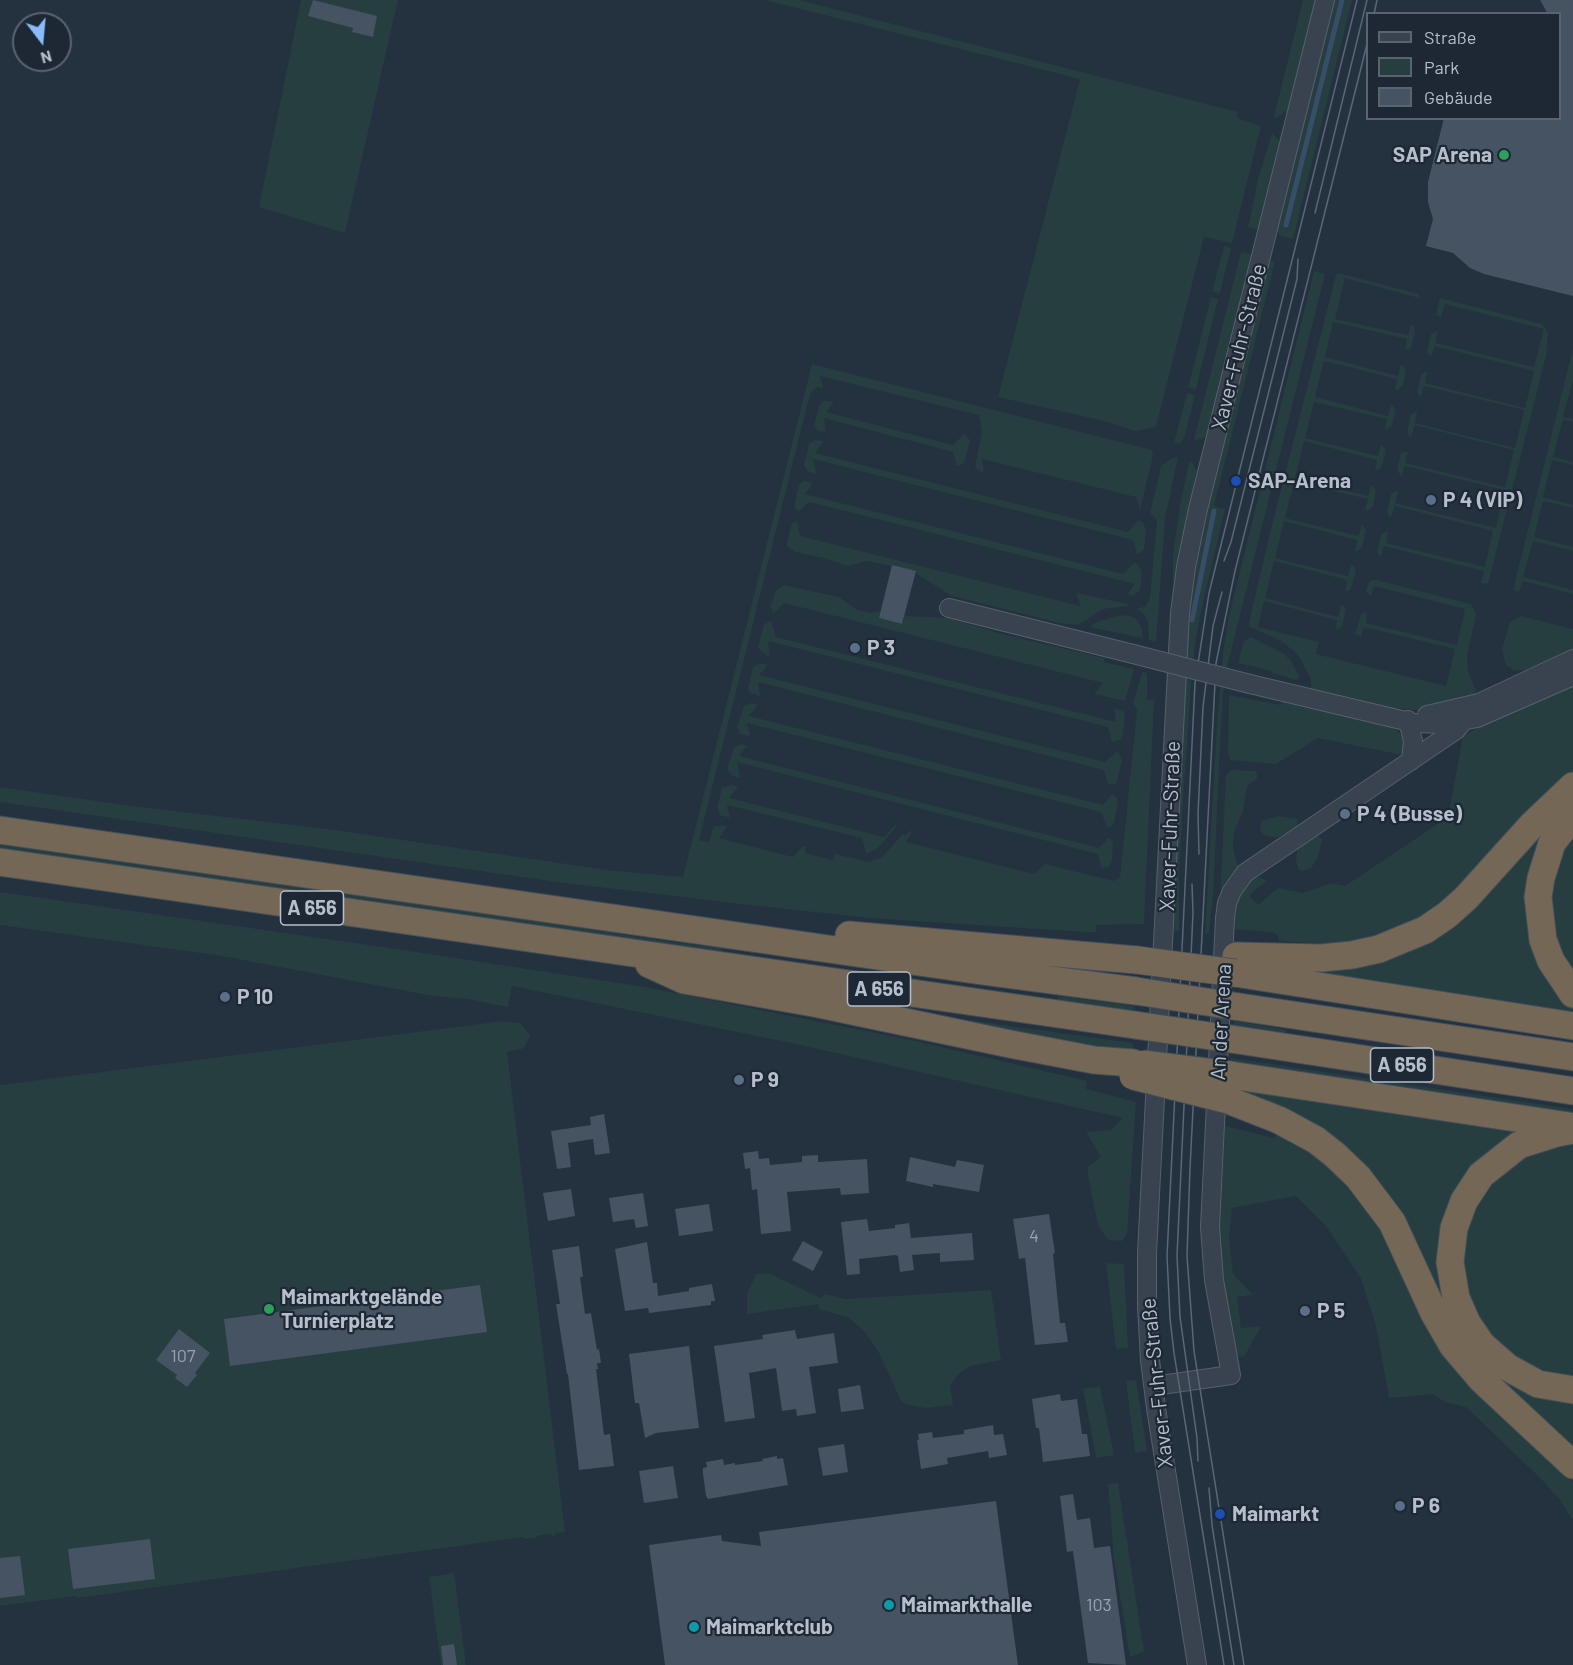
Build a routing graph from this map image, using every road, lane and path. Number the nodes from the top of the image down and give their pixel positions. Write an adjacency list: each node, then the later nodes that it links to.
1 (1325, 0): 22 (street, Xaver-Fuhr-Straße)
2 (949, 608): 6 (street, An der Arena, bridge)
3 (1573, 659): 5 (street, An der Arena)
4 (1573, 676): 7 (street, An der Arena)
5 (1479, 703): 6 (street, An der Arena); 7 (street, An der Arena)
6 (1408, 720): 7 (street, An der Arena); 8 (street)
7 (1465, 722): 8 (street, An der Arena)
8 (1411, 760): 22 (street, An der Arena)
9 (1573, 786): 15 (highway)
10 (1573, 816): 16 (highway)
11 (0, 830): 13 (highway, A 656)
12 (0, 862): 14 (highway, A 656)
13 (734, 936): 15 (highway); 18 (highway, A 656, bridge)
14 (624, 952): 19 (highway, bridge); 20 (highway, A 656, bridge)
15 (1235, 965): 17 (highway)
16 (1573, 994)
17 (1573, 1026)
18 (1573, 1057)
19 (1229, 1087): 21 (highway); 24 (highway)
20 (1573, 1091)
21 (1573, 1129): 23 (highway)
22 (1154, 1386): 25 (street, Xaver-Fuhr-Straße)
23 (1573, 1390)
24 (1573, 1465)
25 (1197, 1665)

